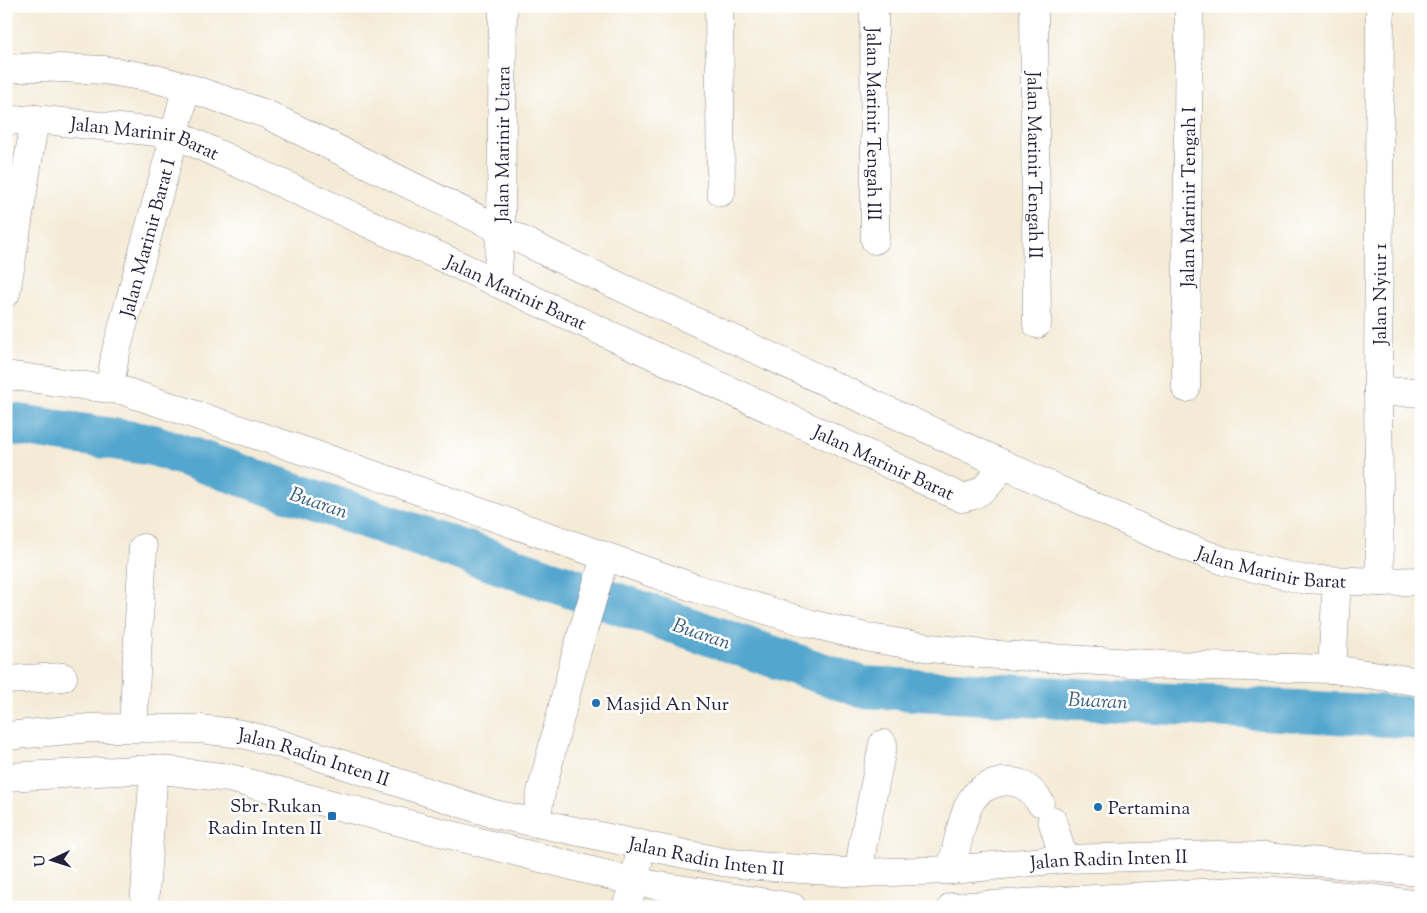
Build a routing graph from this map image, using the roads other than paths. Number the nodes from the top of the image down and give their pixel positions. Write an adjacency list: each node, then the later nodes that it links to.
1 (503, 6): 13 (street, Jalan Marinir Utara)
2 (719, 6): 12 (street)
3 (874, 6): 14 (street, Jalan Marinir Tengah III)
4 (1034, 6): 17 (street, Jalan Marinir Tengah II)
5 (1189, 6): 20 (street, Jalan Marinir Tengah I)
6 (1380, 6): 21 (street, Jalan Nyiur 1)
7 (6, 69): 8 (street, Jalan Marinir Barat)
8 (186, 87): 11 (street, Jalan Marinir Barat I); 13 (street, Jalan Marinir Barat)
9 (35, 119): 10 (street, Jalan Marinir Barat); 11 (street, Jalan Marinir Barat); 16 (street)
10 (6, 121)
11 (175, 134): 15 (street, Jalan Marinir Barat); 19 (street, Jalan Marinir Barat I)
12 (721, 192)
13 (501, 228): 15 (street, Jalan Marinir Utara); 23 (street, Jalan Marinir Barat)
14 (875, 240)
15 (497, 283): 23 (street, Jalan Marinir Barat)
16 (6, 293)
17 (1037, 324)
18 (6, 375): 19 (street)
19 (110, 388): 25 (street)
20 (1186, 388)
21 (1378, 392): 22 (street); 28 (street, Jalan Nyiur 1)
22 (1421, 392)
23 (1003, 464): 27 (street, Jalan Marinir Barat)
24 (143, 548): 33 (street)
25 (603, 564): 29 (street); 38 (street)
26 (1421, 580): 28 (street, Jalan Marinir Barat)
27 (1337, 581): 28 (street, Jalan Marinir Barat); 29 (street)
28 (1380, 582)
29 (1332, 669): 32 (street)
30 (63, 677): 31 (street)
31 (6, 680)
32 (1421, 682)
33 (133, 727): 34 (street, Jalan Radin Inten II); 38 (street, Jalan Radin Inten II)
34 (6, 736)
35 (883, 744): 43 (street)
36 (154, 768): 37 (street, Jalan Radin Inten II); 44 (street, Jalan Radin Inten II); 47 (street)
37 (6, 776)
38 (536, 823): 39 (street, Jalan Radin Inten II)
39 (642, 844): 43 (street, Jalan Radin Inten II); 44 (street)
40 (1064, 859): 41 (street, Jalan Radin Inten II); 41 (street); 42 (street, Jalan Radin Inten II)
41 (951, 870): 43 (street, Jalan Radin Inten II)
42 (1421, 872)
43 (859, 873)
44 (635, 882): 48 (street); 49 (street, Jalan Radin Inten II)
45 (1181, 900): 46 (street, Jalan Radin Inten II); 50 (street, Jalan Radin Inten II)
46 (1421, 905)
47 (144, 907)
48 (626, 907)
49 (792, 907)
50 (952, 907)

